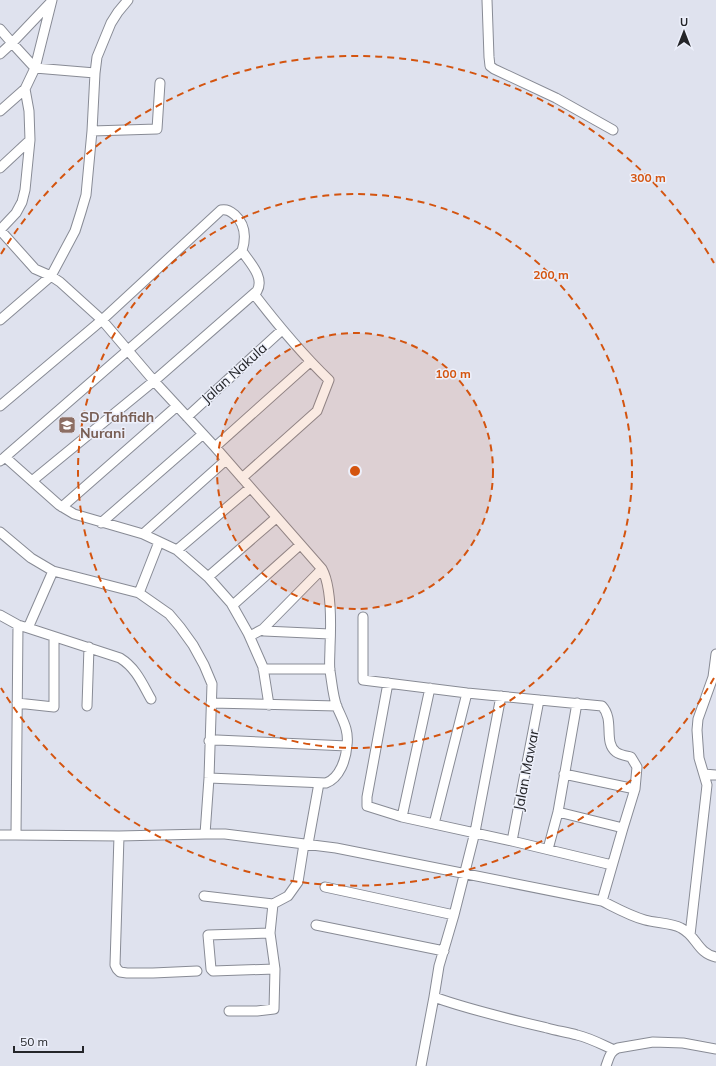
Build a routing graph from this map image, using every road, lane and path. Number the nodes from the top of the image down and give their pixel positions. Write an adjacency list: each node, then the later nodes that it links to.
1 (52, 0): 5 (street); 7 (street)
2 (128, 0): 8 (street)
3 (487, 0): 12 (street)
4 (0, 29): 5 (street)
5 (12, 43): 6 (street); 7 (street)
6 (0, 54)
7 (34, 68): 8 (street); 10 (street)
8 (95, 73): 13 (street)
9 (160, 83): 13 (street)
10 (25, 89): 11 (street); 14 (street)
11 (0, 111)
12 (613, 130)
13 (92, 131): 18 (street)
14 (30, 140): 15 (street); 16 (street)
15 (0, 168)
16 (0, 230): 18 (street)
17 (242, 251): 19 (street); 21 (street); 23 (street)
18 (51, 276): 20 (street); 21 (street)
19 (254, 294): 22 (street); 25 (street)
20 (0, 320)
21 (102, 320): 23 (street); 26 (street)
22 (282, 330): 24 (street); 28 (street, Jalan Nakula)
23 (128, 349): 25 (street); 31 (street)
24 (310, 362): 30 (street); 33 (street)
25 (154, 381): 27 (street); 34 (street)
26 (0, 406)
27 (177, 406): 28 (street); 36 (street)
28 (187, 417): 29 (street)
29 (203, 434): 30 (street); 38 (street)
30 (215, 447): 32 (street)
31 (2, 459): 34 (street)
32 (226, 460): 33 (street); 40 (street)
33 (242, 478): 35 (street)
34 (32, 481): 36 (street)
35 (250, 488): 37 (street); 43 (street)
36 (62, 507): 38 (street)
37 (276, 518): 42 (street); 46 (street)
38 (101, 523): 40 (street)
39 (0, 532): 45 (street)
40 (143, 534): 41 (street)
41 (159, 542): 43 (street); 47 (street)
42 (300, 545): 44 (street); 48 (street)
43 (177, 550): 46 (street)
44 (322, 569): 53 (street); 54 (street)
45 (53, 572): 47 (street); 52 (street)
46 (208, 577): 48 (street)
47 (139, 593): 67 (street)
48 (233, 605): 55 (street)
49 (0, 615): 51 (street)
50 (363, 617): 61 (street)
51 (18, 625): 52 (street); 68 (street)
52 (28, 628): 56 (street)
53 (263, 629): 54 (street); 55 (street)
54 (330, 634): 60 (street)
55 (250, 636): 59 (street)
56 (54, 637): 57 (street); 68 (street)
57 (89, 647): 65 (street); 71 (street)
58 (716, 654): 76 (street)
59 (264, 669): 60 (street); 70 (street)
60 (330, 669): 72 (street)
61 (388, 683): 62 (street); 82 (street)
62 (430, 688): 63 (street); 82 (street)
63 (467, 693): 64 (street); 83 (street)
64 (501, 696): 66 (street); 85 (street)
65 (151, 699)
66 (539, 700): 69 (street); 90 (street, Jalan Mawar)
67 (211, 702): 70 (street); 73 (street)
68 (17, 703): 88 (street)
69 (577, 703): 75 (street); 80 (street)
70 (269, 705): 72 (street)
71 (87, 706)
72 (337, 706): 74 (street)
73 (209, 741): 74 (street); 78 (street)
74 (347, 746): 79 (street)
75 (564, 774): 80 (street); 81 (street)
76 (704, 774): 77 (street); 102 (street)
77 (716, 775)
78 (209, 778): 79 (street); 86 (street)
79 (319, 783): 91 (street)
80 (636, 789): 84 (street)
81 (558, 812): 84 (street); 92 (street)
82 (402, 817): 83 (street)
83 (434, 824): 85 (street)
84 (623, 828): 93 (street)
85 (475, 832): 90 (street); 94 (street)
86 (205, 834): 89 (street); 91 (street)
87 (0, 835): 88 (street)
88 (16, 835): 89 (street)
89 (119, 836): 106 (street)
90 (512, 841): 92 (street)
91 (308, 844): 94 (street); 98 (street)
92 (548, 849): 93 (street)
93 (612, 865): 97 (street)
94 (465, 873): 97 (street); 99 (street)
95 (325, 887): 99 (street)
96 (204, 896): 98 (street)
97 (602, 902): 102 (street)
98 (273, 904): 101 (street)
99 (454, 915): 103 (street)
100 (316, 926): 103 (street)
101 (270, 933): 105 (street); 105 (street)
102 (690, 935): 104 (street)
103 (444, 951): 107 (street)
104 (716, 957)
105 (275, 969): 108 (street)
106 (197, 971)
107 (434, 997): 110 (street); 111 (street)
108 (229, 1011)
109 (716, 1049): 110 (street)
110 (614, 1050): 112 (street)
111 (421, 1066)
112 (606, 1066)

